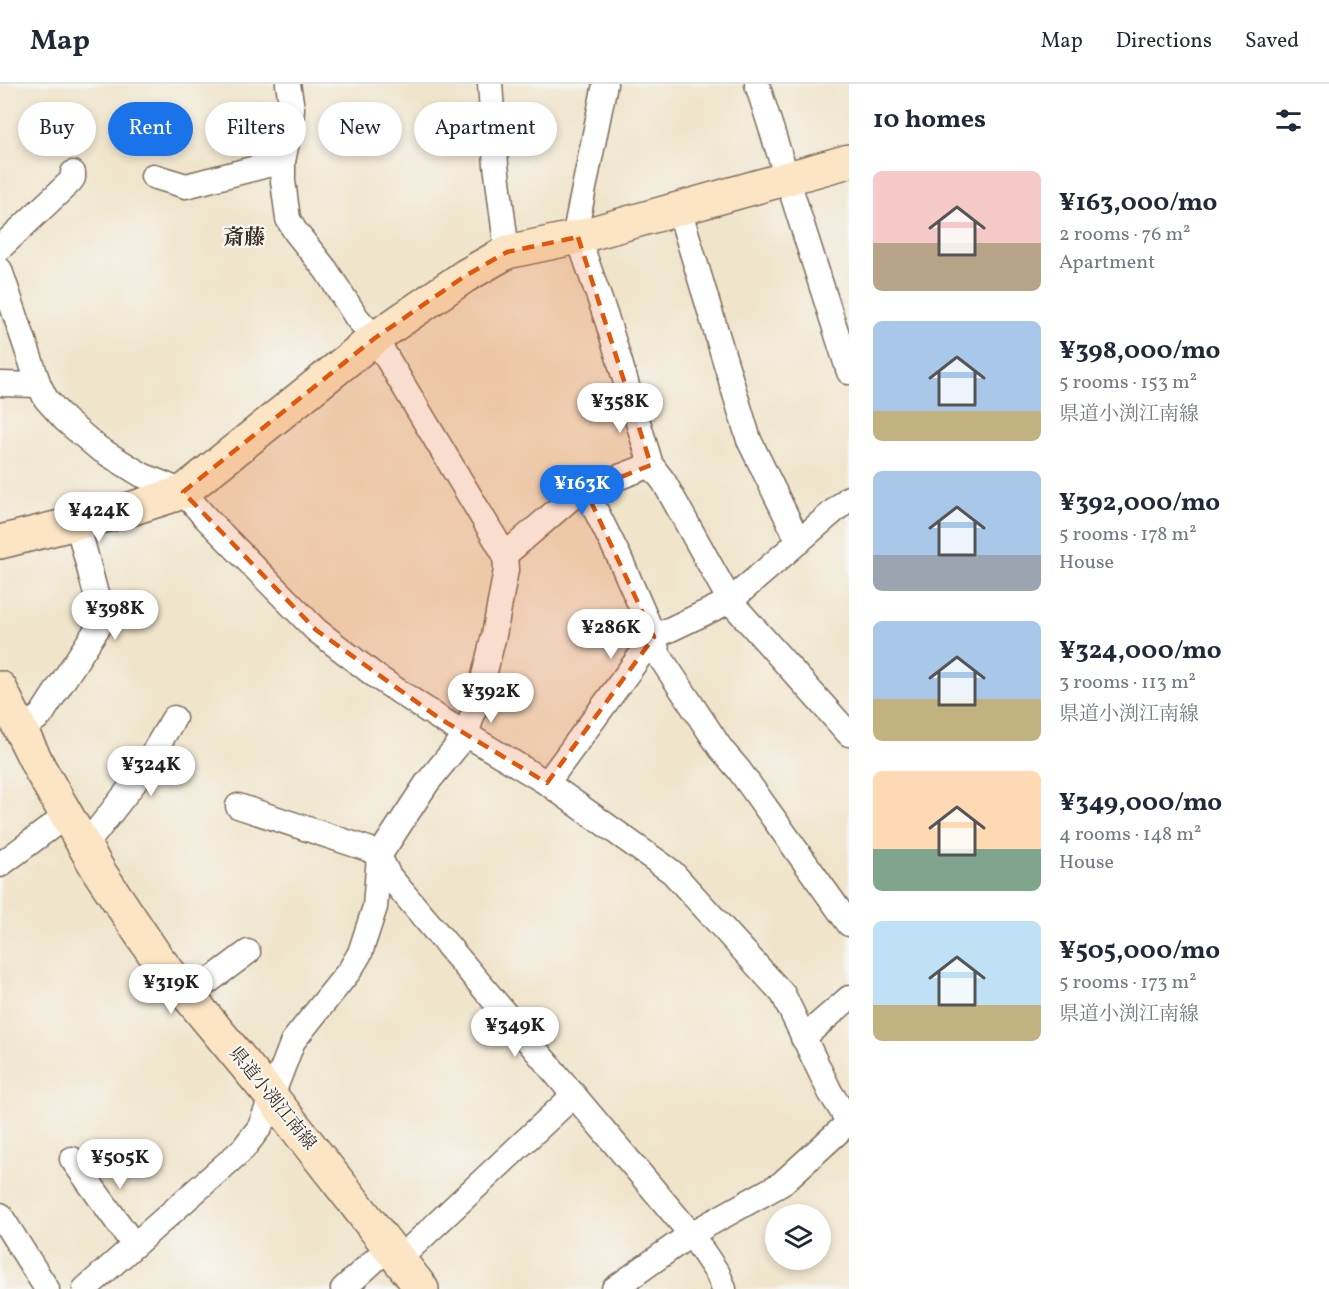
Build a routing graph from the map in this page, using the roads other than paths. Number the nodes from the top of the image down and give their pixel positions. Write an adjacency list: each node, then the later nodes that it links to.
1 (288, 84): 6 (street)
2 (490, 84): 13 (street)
3 (605, 84): 11 (street)
4 (757, 84): 9 (street)
5 (849, 161): 9 (street)
6 (284, 162): 8 (street); 15 (street)
7 (73, 173): 12 (street)
8 (153, 176)
9 (786, 180): 10 (street); 16 (street)
10 (679, 209): 11 (street); 25 (street)
11 (578, 237): 13 (street); 19 (street)
12 (0, 248)
13 (507, 252): 15 (street)
14 (0, 270): 18 (street)
15 (375, 338): 21 (street); 26 (street)
16 (849, 372)
17 (0, 384): 18 (street)
18 (39, 385): 21 (street)
19 (651, 465): 20 (street); 27 (street)
20 (586, 490): 26 (street); 28 (street)
21 (183, 492): 23 (street); 33 (street)
22 (849, 498): 25 (street)
23 (78, 522): 24 (street); 31 (street)
24 (0, 542)
25 (799, 542): 27 (street)
26 (505, 555): 33 (street)
27 (730, 601): 28 (street); 32 (street)
28 (654, 637): 34 (street); 40 (street)
29 (0, 688): 31 (street, 県道小渕江南線)
30 (174, 718): 37 (street)
31 (21, 731): 36 (street, 県道小渕江南線)
32 (849, 734)
33 (466, 735): 34 (street); 38 (street)
34 (546, 783): 44 (street)
35 (238, 806): 38 (street)
36 (67, 815): 37 (street, 県道小渕江南線); 39 (street)
37 (85, 846): 42 (street, 県道小渕江南線)
38 (379, 856): 45 (street); 46 (street)
39 (0, 865)
40 (849, 924)
41 (248, 952): 42 (street)
42 (189, 996): 46 (street, 県道小渕江南線)
43 (849, 998): 44 (street)
44 (803, 1038): 47 (street)
45 (574, 1095): 50 (street); 52 (street)
46 (271, 1096): 51 (street); 52 (street, 県道小渕江南線)
47 (849, 1122): 50 (street)
48 (72, 1159): 51 (street)
49 (0, 1215): 53 (street)
50 (692, 1234): 57 (street); 58 (street)
51 (134, 1245): 54 (street)
52 (393, 1254): 55 (street); 56 (street, 県道小渕江南線)
53 (47, 1289)
54 (85, 1289)
55 (343, 1289)
56 (422, 1289)
57 (614, 1289)
58 (724, 1289)

